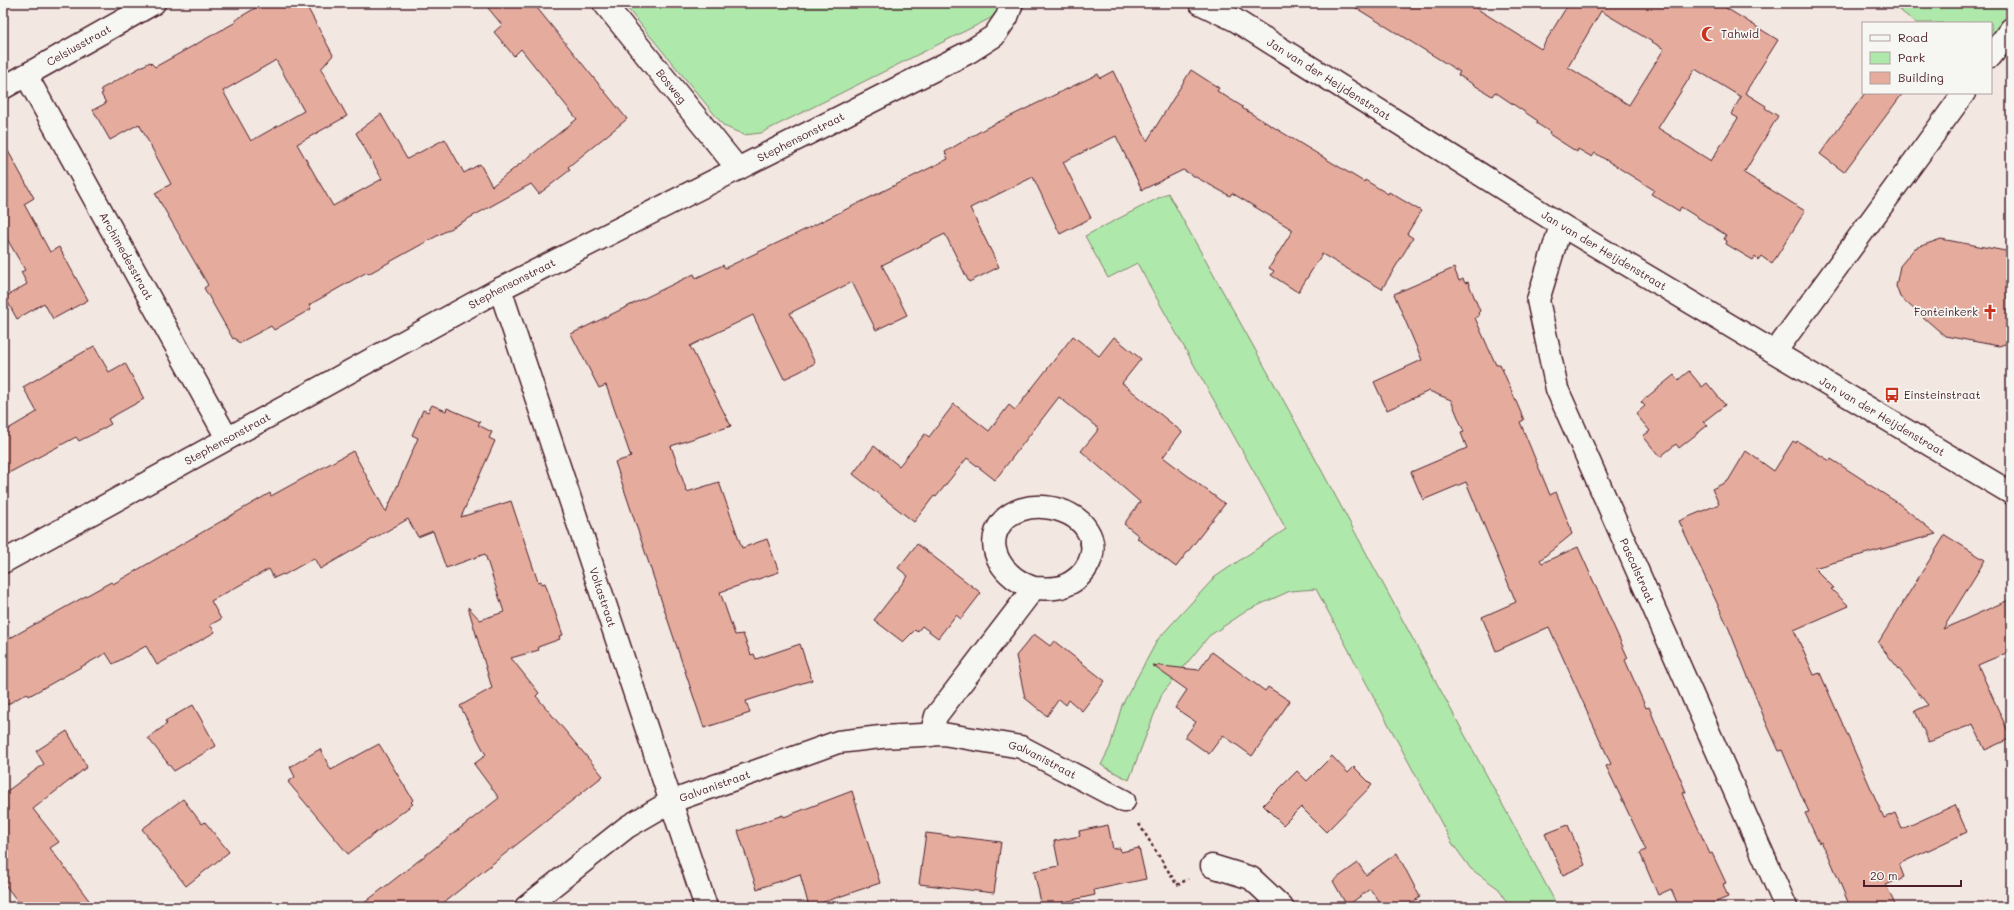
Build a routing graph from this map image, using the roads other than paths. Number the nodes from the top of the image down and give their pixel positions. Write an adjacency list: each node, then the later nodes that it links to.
1 (154, 3): 7 (street, Celsiusstraat)
2 (604, 3): 10 (street, Bosweg)
3 (1012, 3): 10 (street, Stephensonstraat)
4 (1200, 3): 11 (street, Jan van der Heijdenstraat)
5 (2011, 29): 6 (street)
6 (1992, 55)
7 (26, 75): 8 (street, Celsiusstraat); 14 (street, Archimedesstraat)
8 (3, 88)
9 (1963, 94): 13 (street)
10 (738, 169): 12 (street, Stephensonstraat)
11 (1561, 225): 13 (street, Jan van der Heijdenstraat); 25 (street, Pascalstraat)
12 (500, 289): 14 (street, Stephensonstraat); 20 (street, Voltastraat)
13 (1775, 352): 15 (street, Jan van der Heijdenstraat)
14 (227, 438): 16 (street, Stephensonstraat)
15 (2011, 493)
16 (3, 562)
17 (1034, 588): 17 (street); 18 (street)
18 (932, 735): 19 (street, Galvanistraat); 20 (street, Galvanistraat)
19 (1124, 801)
20 (670, 802): 22 (street, Galvanistraat); 23 (street, Voltastraat)
21 (1212, 866): 24 (street)
22 (526, 907)
23 (706, 907)
24 (1282, 907)
25 (1786, 907)

